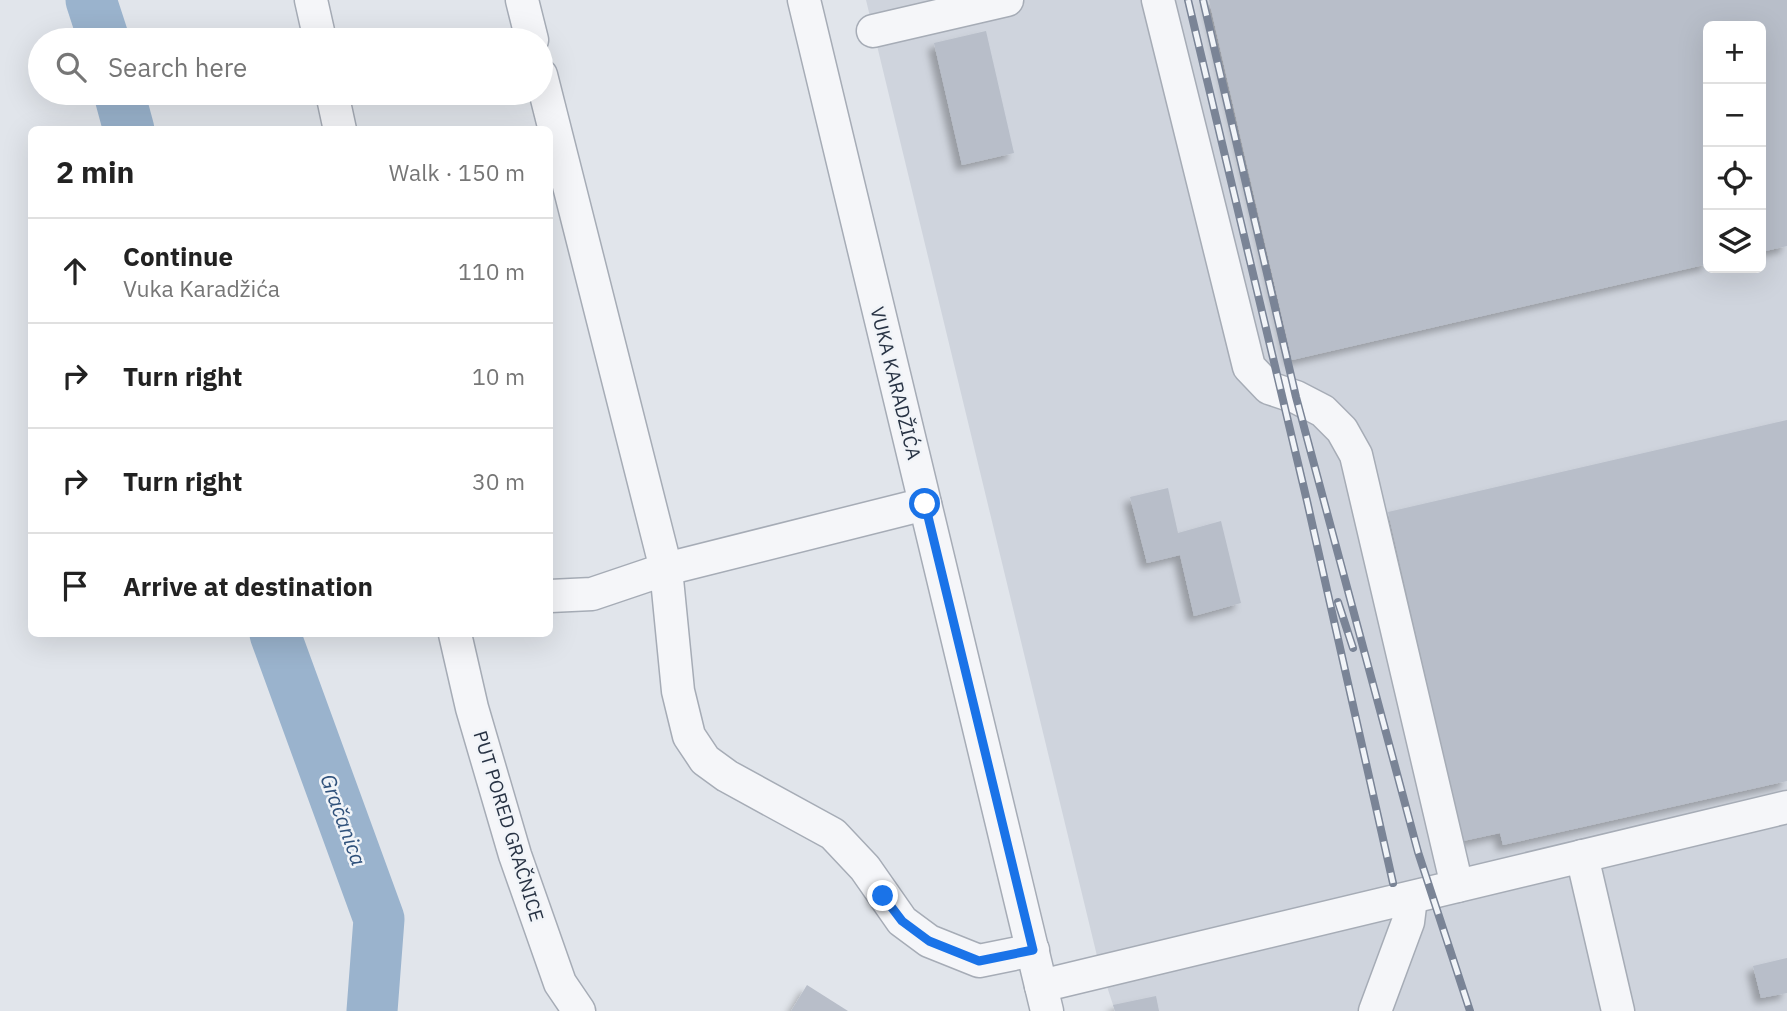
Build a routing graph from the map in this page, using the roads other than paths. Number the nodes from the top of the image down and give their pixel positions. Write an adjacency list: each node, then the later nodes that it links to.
1 (311, 0): 6 (street)
2 (804, 0): 12 (street, VUKA KARADŽIĆA)
3 (1007, 0): 8 (street)
4 (1158, 0): 18 (street)
5 (529, 1): 7 (street)
6 (317, 28)
7 (531, 28)
8 (873, 31)
9 (335, 105): 11 (street)
10 (549, 105): 13 (street)
11 (339, 126)
12 (925, 504): 13 (street); 20 (street, VUKA KARADŽIĆA)
13 (666, 569): 14 (street); 20 (street)
14 (553, 596)
15 (456, 637): 22 (street, PUT PORED GRAČNICE)
16 (1787, 807): 17 (street)
17 (1582, 856): 18 (street); 24 (street)
18 (1457, 886): 19 (street)
19 (1411, 898): 21 (street); 23 (street)
20 (1033, 950): 21 (street, VUKA KARADŽIĆA)
21 (1044, 999)
22 (579, 1011)
23 (1375, 1011)
24 (1618, 1011)

